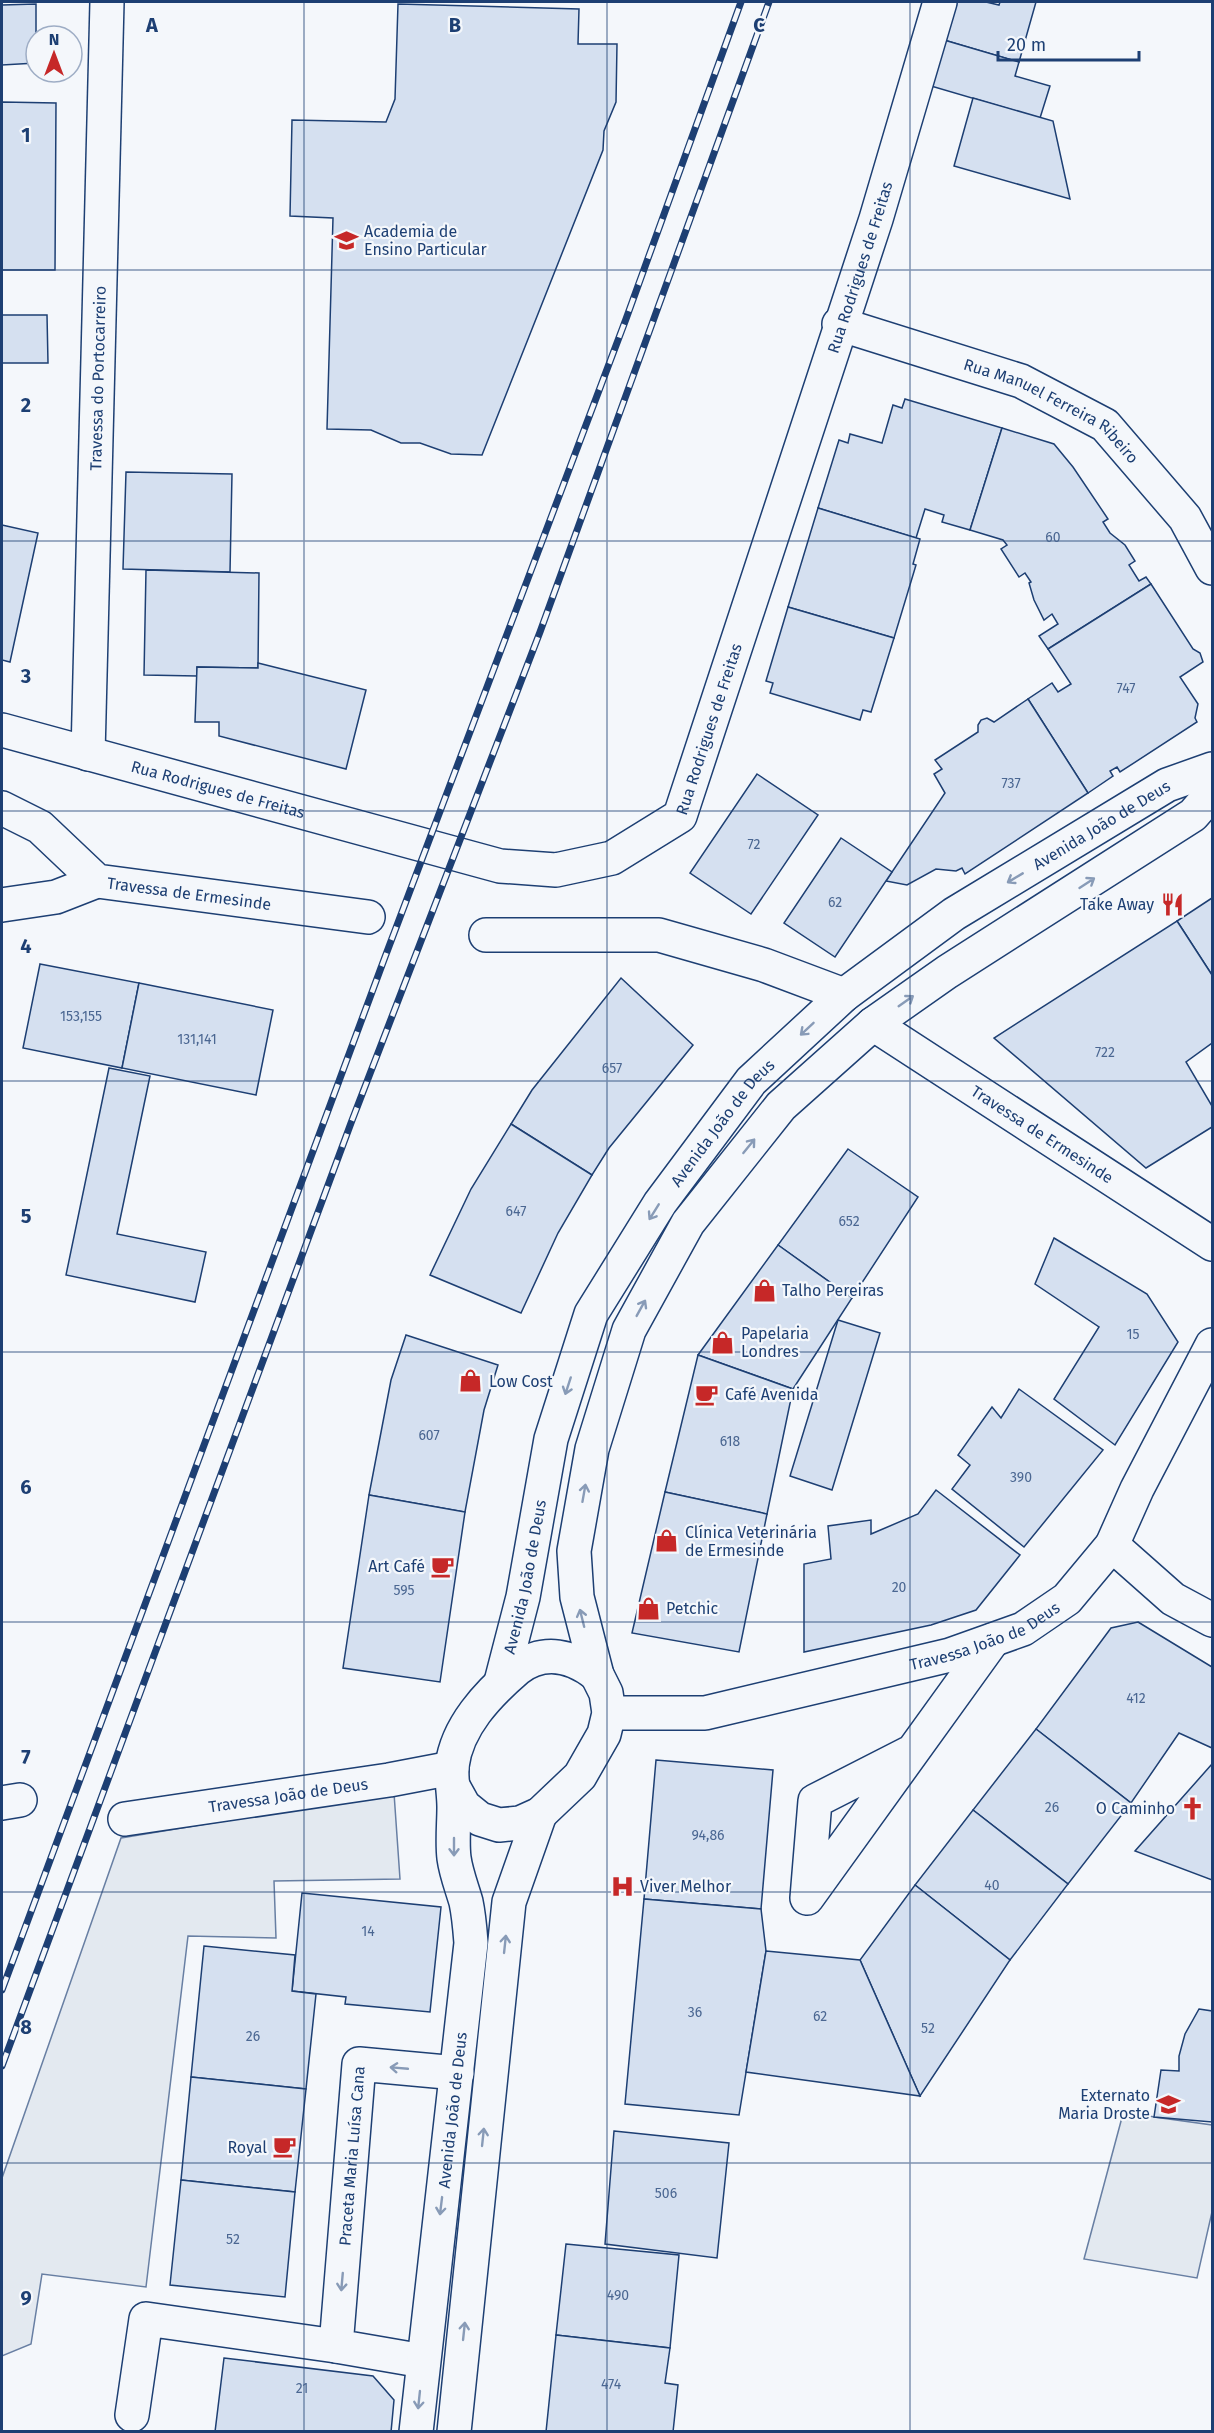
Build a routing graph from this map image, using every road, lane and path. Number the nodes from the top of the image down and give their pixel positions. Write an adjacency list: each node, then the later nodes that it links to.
1 (107, 2): 6 (main road, Travessa do Portocarreiro)
2 (940, 2): 3 (main road, Rua Rodrigues de Freitas)
3 (839, 324): 4 (main road, Rua Manuel Ferreira Ribeiro); 6 (main road, Rua Rodrigues de Freitas)
4 (1212, 568)
5 (2, 730): 6 (main road, Rua Rodrigues de Freitas)
6 (88, 754)
7 (1212, 769): 14 (main road, Avenida João de Deus, one-way to 14)
8 (1212, 793): 15 (main road, Avenida João de Deus, one-way to 8)
9 (2, 808): 10 (main road, Travessa de Ermesinde)
10 (97, 881): 11 (main road); 12 (main road, Travessa de Ermesinde)
11 (2, 905)
12 (368, 917)
13 (486, 935): 14 (main road)
14 (844, 995): 22 (main road, Avenida João de Deus, one-way to 22)
15 (873, 1024): 16 (main road, Travessa de Ermesinde); 21 (main road, Avenida João de Deus, one-way to 15)
16 (1212, 1244)
17 (1212, 1345): 18 (main road, Travessa João de Deus)
18 (1112, 1545): 19 (main road); 20 (main road, Travessa João de Deus)
19 (1212, 1620)
20 (993, 1640): 23 (main road, Travessa João de Deus); 24 (main road)
21 (597, 1675): 22 (main road, Avenida João de Deus); 23 (main road, Avenida João de Deus)
22 (501, 1682): 25 (main road, Avenida João de Deus)
23 (609, 1713): 26 (main road, Avenida João de Deus)
24 (913, 1751)
25 (453, 1778): 26 (main road, Avenida João de Deus); 27 (main road, Travessa João de Deus); 28 (main road, Avenida João de Deus, one-way to 28)
26 (540, 1814): 33 (main road, Avenida João de Deus, one-way to 26)
27 (125, 1819)
28 (457, 2073): 29 (main road, Praceta Maria Luísa Cana, one-way to 29); 30 (main road, Avenida João de Deus, one-way to 30)
29 (336, 2346): 30 (main road); 31 (main road)
30 (423, 2361): 32 (main road, Avenida João de Deus, one-way to 32)
31 (132, 2415)
32 (416, 2432)
33 (454, 2432)

